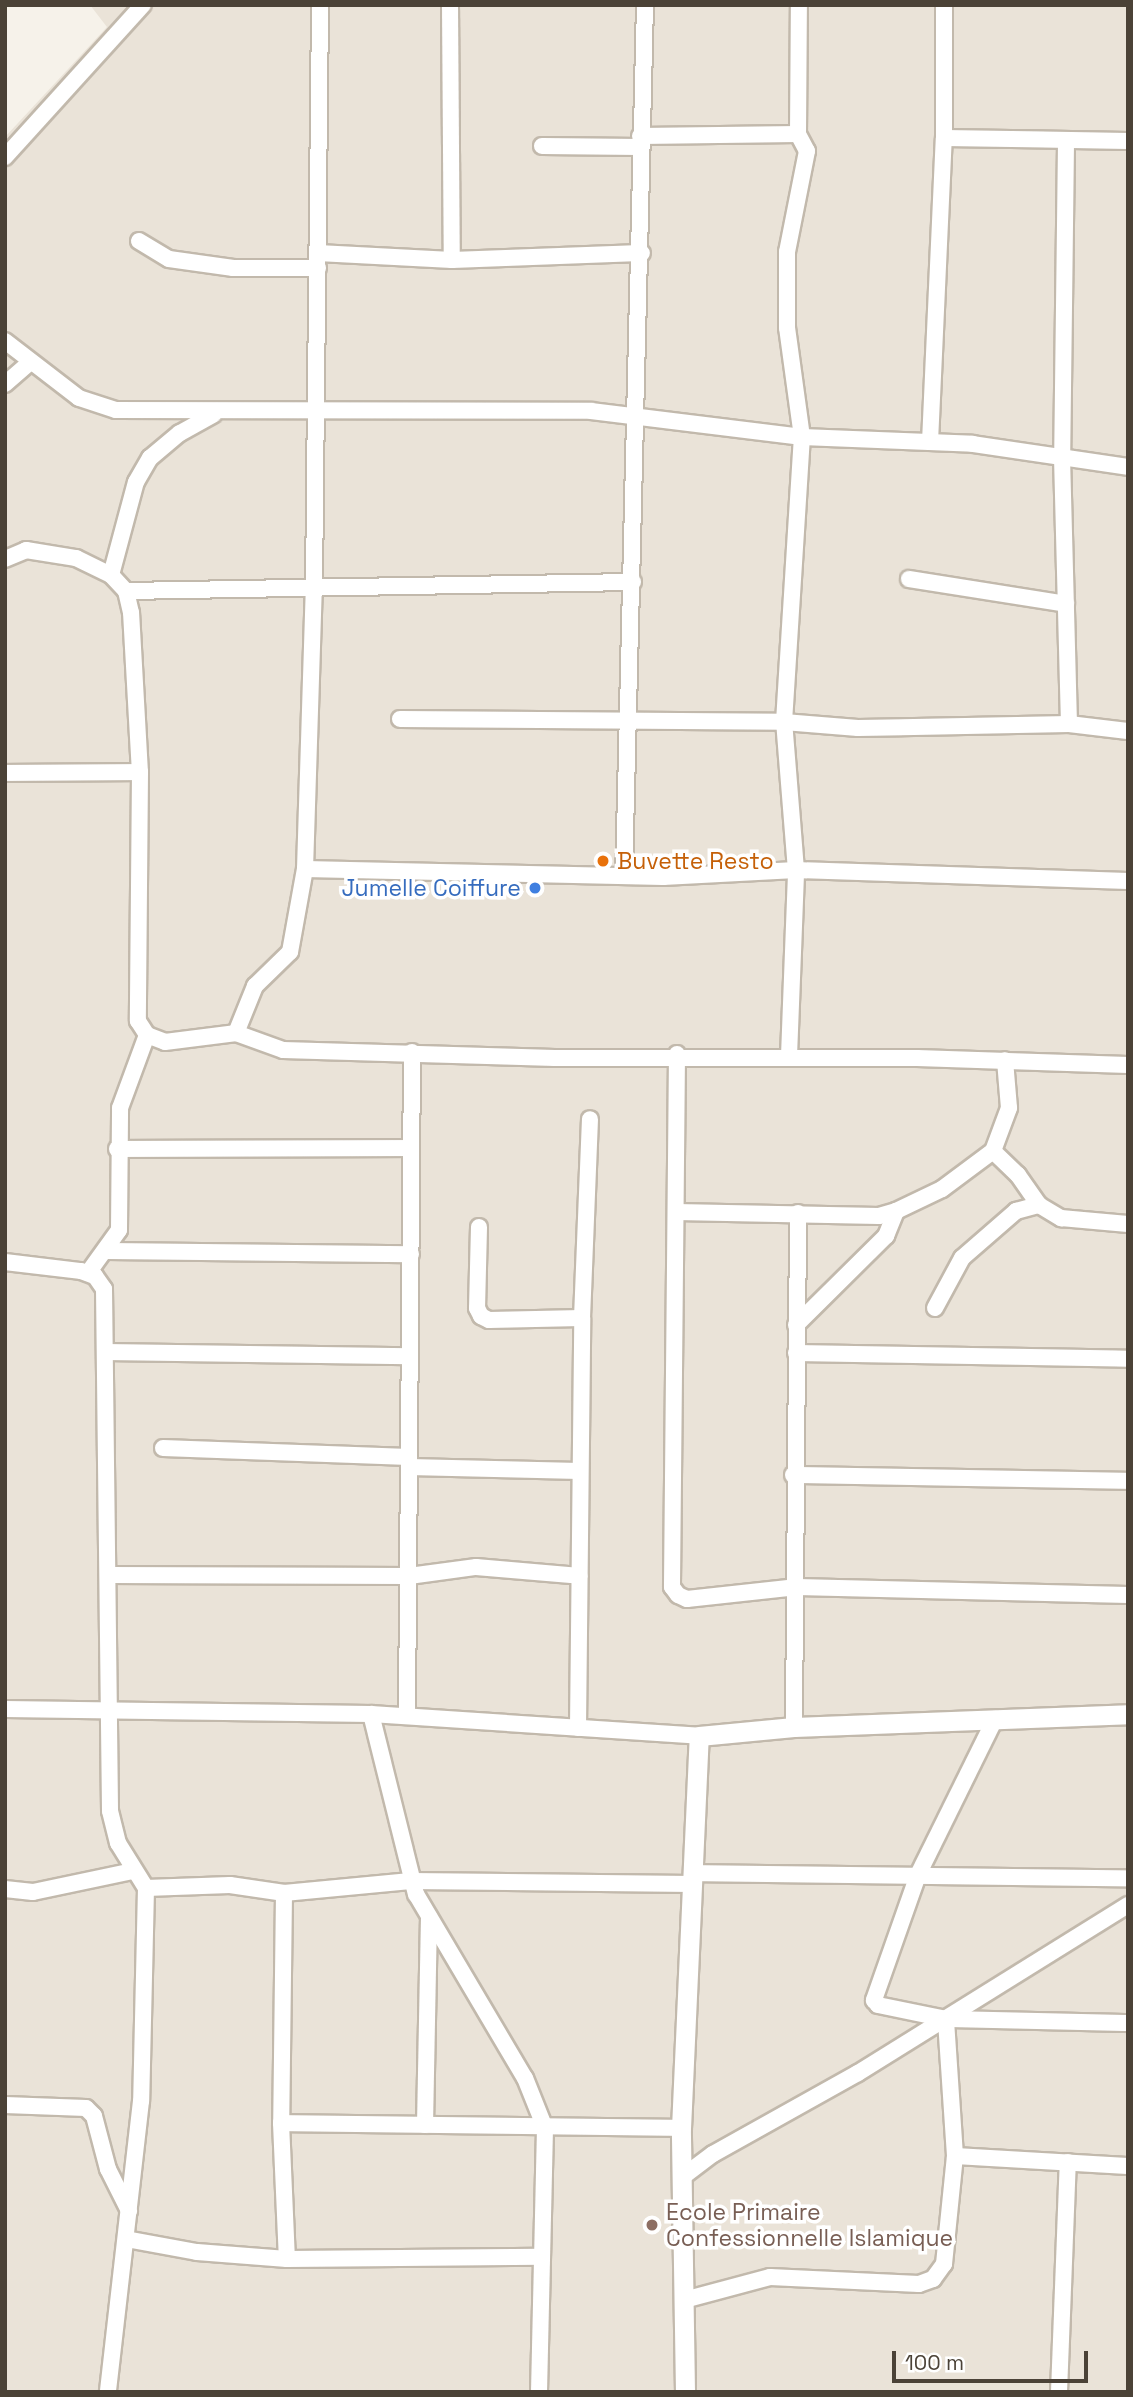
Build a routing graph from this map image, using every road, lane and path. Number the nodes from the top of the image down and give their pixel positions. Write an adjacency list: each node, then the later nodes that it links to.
1 (143, 5): 13 (street)
2 (320, 5): 17 (street)
3 (450, 5): 16 (street)
4 (645, 5): 10 (street)
5 (799, 5): 7 (street)
6 (944, 5): 8 (street)
7 (798, 134): 10 (street); 24 (street)
8 (944, 138): 11 (street); 25 (street)
9 (1128, 141): 11 (street)
10 (640, 142): 12 (street); 15 (street)
11 (1066, 143): 26 (street)
12 (542, 146)
13 (5, 157)
14 (139, 241): 17 (street)
15 (642, 254): 16 (street); 23 (street)
16 (452, 260): 17 (street)
17 (318, 261): 21 (street)
18 (5, 341): 19 (street)
19 (29, 363): 20 (street); 22 (street)
20 (5, 384)
21 (316, 411): 22 (street); 23 (street); 34 (street)
22 (215, 413): 31 (street)
23 (634, 418): 24 (street); 33 (street)
24 (802, 437): 25 (street); 38 (street)
25 (930, 442): 26 (street)
26 (1062, 457): 27 (street); 36 (street)
27 (1128, 467)
28 (5, 549): 29 (street)
29 (26, 550): 30 (street); 31 (street)
30 (5, 559)
31 (110, 575): 35 (street)
32 (909, 579): 36 (street)
33 (633, 582): 34 (street); 39 (street)
34 (314, 587): 35 (street); 44 (street)
35 (126, 591): 42 (street)
36 (1066, 604): 40 (street)
37 (400, 719): 39 (street)
38 (784, 722): 39 (street); 40 (street); 45 (street)
39 (627, 724): 46 (street)
40 (1069, 724): 41 (street)
41 (1128, 731)
42 (140, 772): 43 (street); 49 (street)
43 (5, 773)
44 (305, 869): 46 (street); 48 (street)
45 (796, 870): 46 (street); 47 (street); 52 (street)
46 (624, 876)
47 (1128, 881)
48 (236, 1033): 49 (street); 50 (street)
49 (148, 1035): 57 (street)
50 (412, 1052): 51 (street); 56 (street)
51 (677, 1054): 52 (street); 61 (street)
52 (789, 1056): 53 (street)
53 (1005, 1060): 54 (street); 58 (street)
54 (1128, 1065)
55 (590, 1119): 70 (street)
56 (411, 1147): 57 (street); 66 (street)
57 (117, 1149): 65 (street)
58 (993, 1151): 59 (street); 60 (street)
59 (1039, 1205): 63 (street); 69 (street)
60 (896, 1211): 62 (street); 71 (street)
61 (676, 1212): 62 (street); 84 (street)
62 (797, 1213): 71 (street)
63 (1128, 1224)
64 (479, 1227): 70 (street)
65 (108, 1251): 66 (street); 68 (street)
66 (411, 1254): 74 (street)
67 (5, 1262): 68 (street)
68 (88, 1273): 72 (street)
69 (935, 1308)
70 (582, 1318): 78 (street)
71 (796, 1325): 73 (street)
72 (105, 1352): 74 (street); 81 (street)
73 (796, 1353): 75 (street); 79 (street)
74 (410, 1356): 77 (street)
75 (1128, 1359)
76 (163, 1448): 77 (street)
77 (409, 1462): 78 (street); 82 (street)
78 (580, 1471): 83 (street)
79 (793, 1475): 80 (street); 84 (street)
80 (1128, 1481)
81 (108, 1575): 82 (street); 87 (street)
82 (409, 1576): 83 (street); 90 (street)
83 (580, 1576): 93 (street)
84 (797, 1587): 85 (street); 92 (street)
85 (1128, 1595)
86 (5, 1709): 87 (street)
87 (109, 1709): 88 (street); 95 (street)
88 (371, 1714): 90 (street); 99 (street)
89 (1128, 1714): 91 (street)
90 (407, 1716): 93 (street)
91 (995, 1719): 92 (street); 96 (street)
92 (794, 1727): 94 (street)
93 (578, 1728): 94 (street)
94 (699, 1736): 97 (street)
95 (133, 1871): 100 (street); 101 (street)
96 (918, 1875): 97 (street); 98 (street); 105 (street)
97 (693, 1878): 99 (street); 111 (street)
98 (1128, 1878)
99 (410, 1881): 102 (street); 104 (street)
100 (146, 1888): 102 (street); 116 (street)
101 (5, 1889)
102 (284, 1893): 108 (street)
103 (1128, 1905): 105 (street)
104 (429, 1917): 109 (street); 110 (street)
105 (946, 2019): 106 (street); 112 (street); 115 (street)
106 (1128, 2023)
107 (5, 2105): 116 (street)
108 (281, 2123): 109 (street); 119 (street)
109 (425, 2125): 110 (street)
110 (545, 2128): 111 (street); 118 (street)
111 (681, 2128): 115 (street)
112 (955, 2156): 113 (street); 120 (street)
113 (1068, 2162): 114 (street); 124 (street)
114 (1128, 2165)
115 (681, 2178): 120 (street)
116 (129, 2211): 117 (street)
117 (126, 2239): 119 (street); 121 (street)
118 (541, 2257): 119 (street); 122 (street)
119 (287, 2259)
120 (684, 2300): 123 (street)
121 (108, 2392)
122 (539, 2392)
123 (685, 2392)
124 (1059, 2392)

